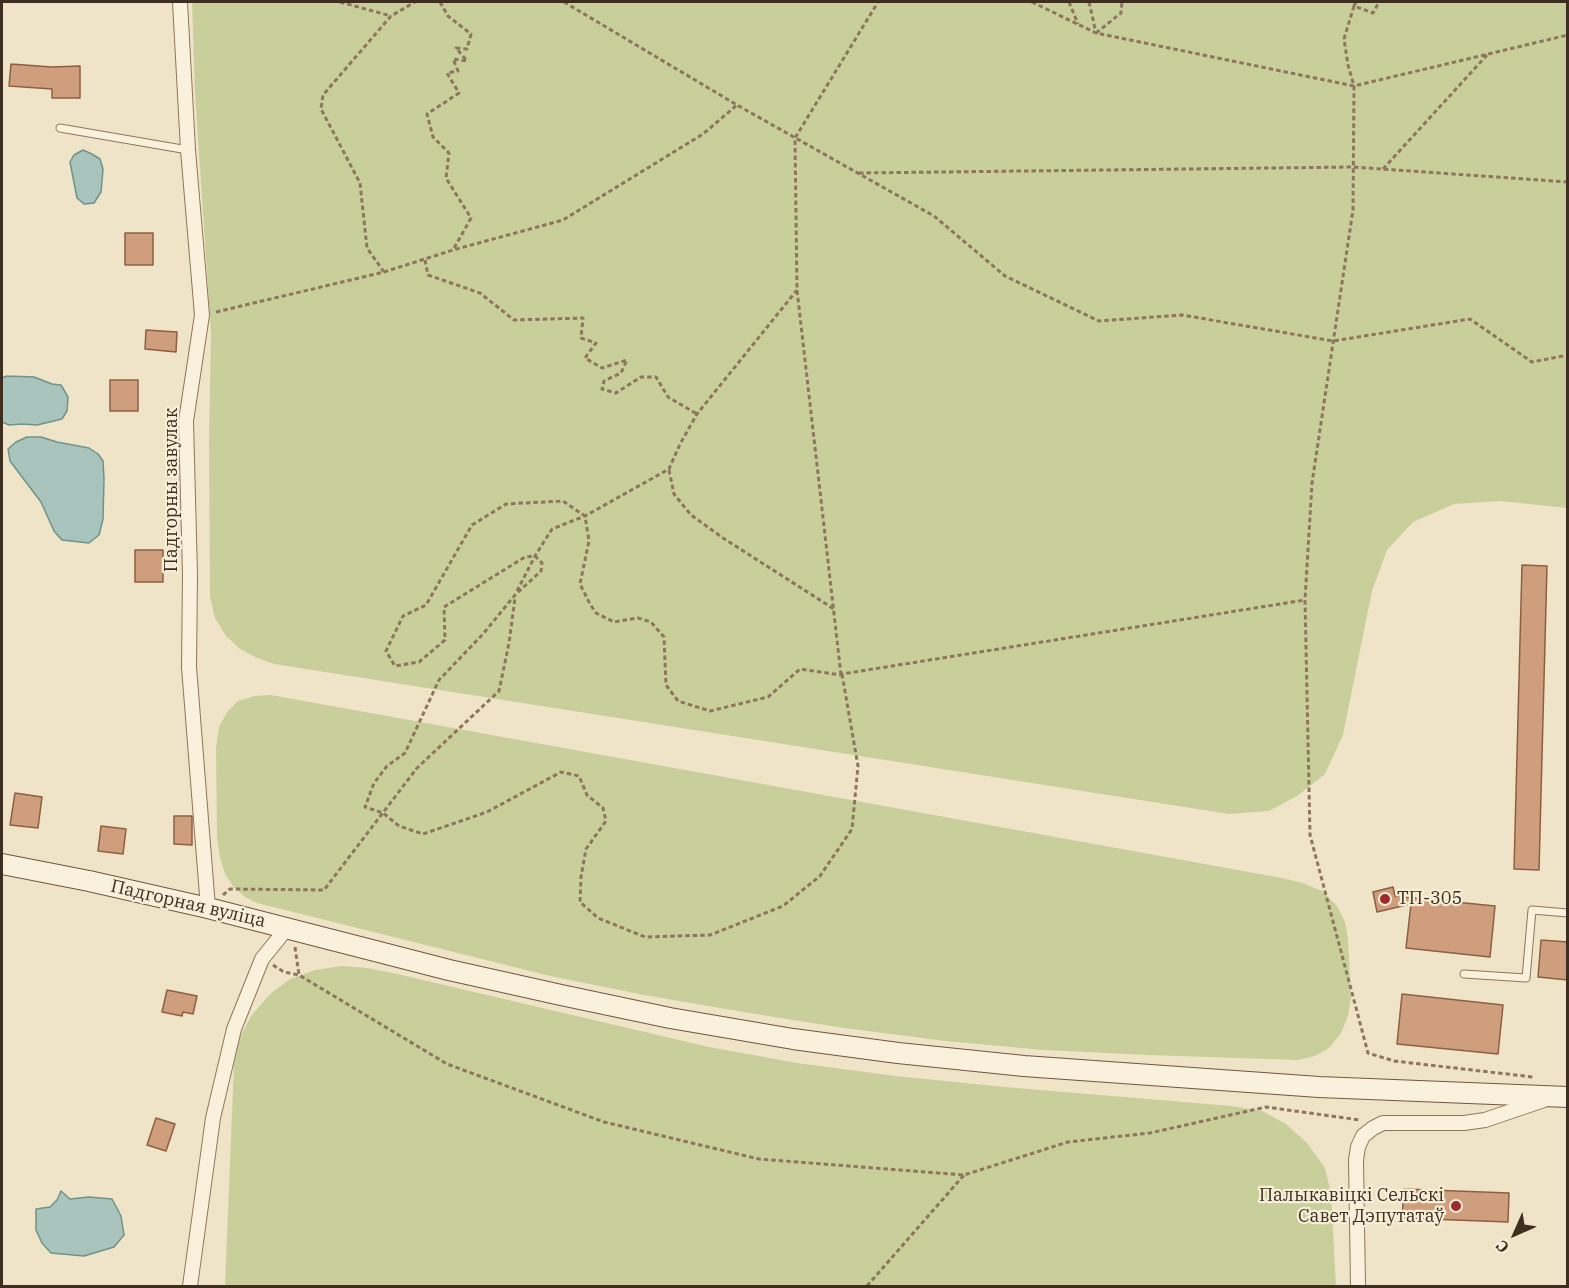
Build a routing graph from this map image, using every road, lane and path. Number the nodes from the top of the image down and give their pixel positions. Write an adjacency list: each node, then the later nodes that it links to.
1 (180, 2): 23 (street, Падгорны завулак)
2 (340, 2): 14 (path)
3 (414, 2): 14 (path)
4 (440, 2): 28 (path)
5 (564, 2): 20 (path)
6 (878, 2): 22 (path)
7 (1032, 2): 15 (path)
8 (1069, 2): 15 (path)
9 (1089, 2): 16 (path)
10 (1122, 2): 16 (path)
11 (1356, 2): 13 (path)
12 (1379, 2): 13 (path)
13 (1354, 6): 19 (path)
14 (391, 16): 30 (path)
15 (1077, 24): 16 (path)
16 (1096, 33): 19 (path)
17 (1568, 35): 18 (path)
18 (1487, 55): 19 (path); 25 (path)
19 (1354, 86): 24 (path)
20 (737, 105): 22 (path); 28 (path)
21 (60, 128): 23 (lane)
22 (795, 138): 26 (path); 31 (path)
23 (188, 150): 32 (street, Падгорны завулак)
24 (1353, 167): 25 (path); 26 (path); 33 (path)
25 (1383, 169): 27 (path)
26 (858, 173): 33 (path)
27 (1568, 182)
28 (453, 250): 29 (path)
29 (425, 260): 30 (path); 35 (path)
30 (384, 272): 32 (path)
31 (797, 290): 35 (path); 41 (path)
32 (202, 315): 45 (street, Падгорны завулак)
33 (1333, 341): 34 (path); 40 (path)
34 (1568, 355)
35 (697, 414): 36 (path)
36 (669, 469): 37 (path); 41 (path)
37 (585, 516): 38 (path); 38 (path); 42 (path)
38 (535, 556): 39 (path); 39 (path)
39 (516, 595): 43 (path); 43 (path)
40 (1305, 600): 42 (path); 51 (path)
41 (834, 609): 42 (path)
42 (842, 674): 43 (path)
43 (382, 813): 45 (path)
44 (2, 864): 45 (street, Падгорная вуліца)
45 (208, 908): 47 (street, Падгорная вуліца)
46 (1568, 913): 49 (lane)
47 (287, 928): 48 (street, Падгорная вуліца); 50 (path); 52 (street)
48 (262, 959): 50 (path); 55 (street, Падгорная вуліца)
49 (1464, 974)
50 (299, 975): 54 (path)
51 (1535, 1077)
52 (1563, 1096): 53 (street)
53 (1383, 1124): 54 (path); 57 (street)
54 (964, 1175): 56 (path)
55 (190, 1287)
56 (867, 1287)
57 (1358, 1287)

